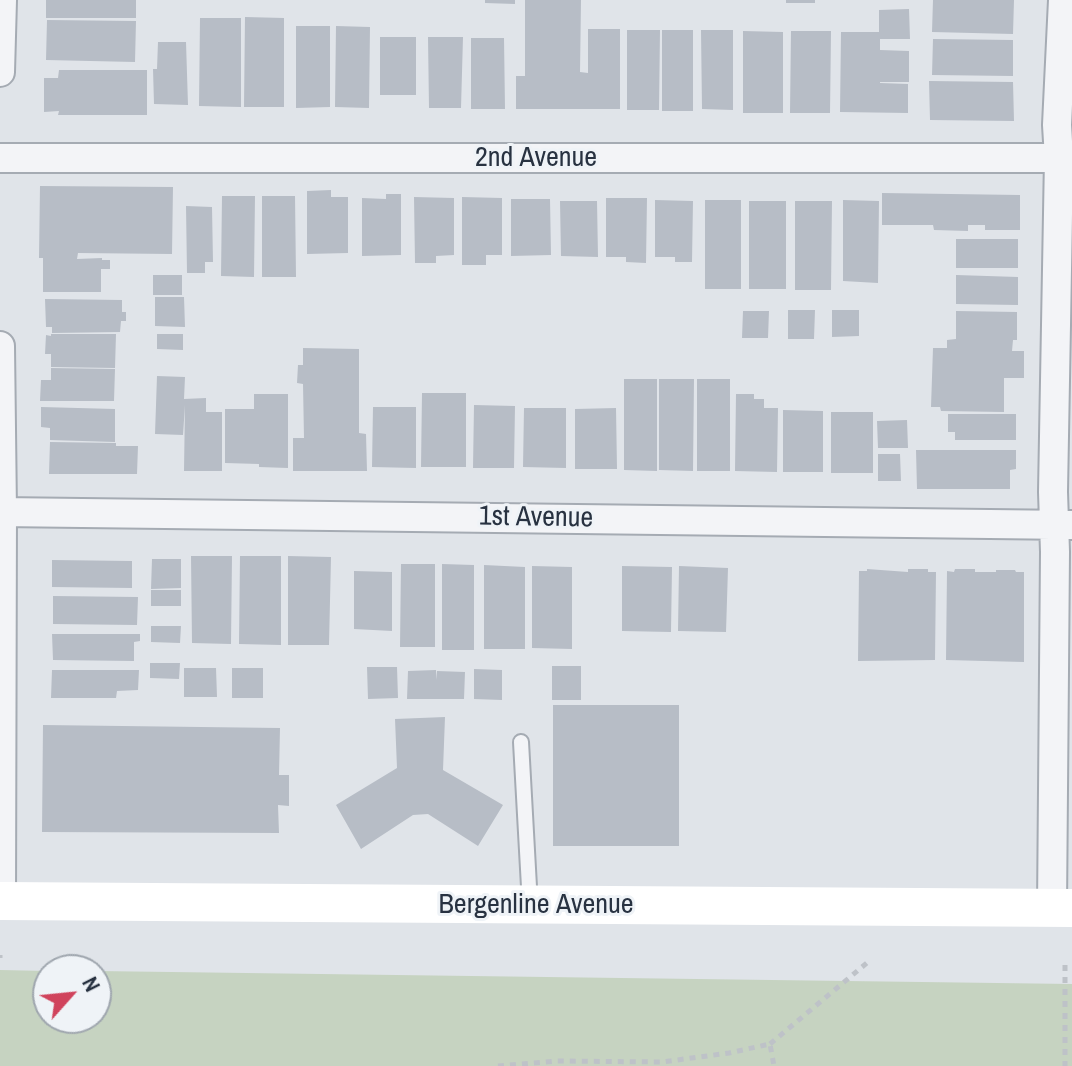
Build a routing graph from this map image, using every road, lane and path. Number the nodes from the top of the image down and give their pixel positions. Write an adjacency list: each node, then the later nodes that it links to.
1 (2, 0): 3 (street)
2 (1063, 0): 5 (street)
3 (0, 72)
4 (0, 158): 5 (street, 2nd Avenue)
5 (1066, 158): 8 (street)
6 (0, 346): 7 (street)
7 (1, 512): 8 (street, 1st Avenue); 10 (street)
8 (1063, 524): 9 (street)
9 (1062, 714): 12 (street)
10 (1, 728): 13 (street)
11 (521, 742): 14 (lane)
12 (1063, 800): 15 (street)
13 (1, 901): 14 (street, Bergenline Avenue)
14 (530, 905): 15 (street, Bergenline Avenue)
15 (1062, 908)
16 (868, 962): 18 (path)
17 (1065, 965): 21 (path)
18 (770, 1044): 19 (path); 20 (path)
19 (498, 1066)
20 (774, 1066)
21 (1065, 1066)

